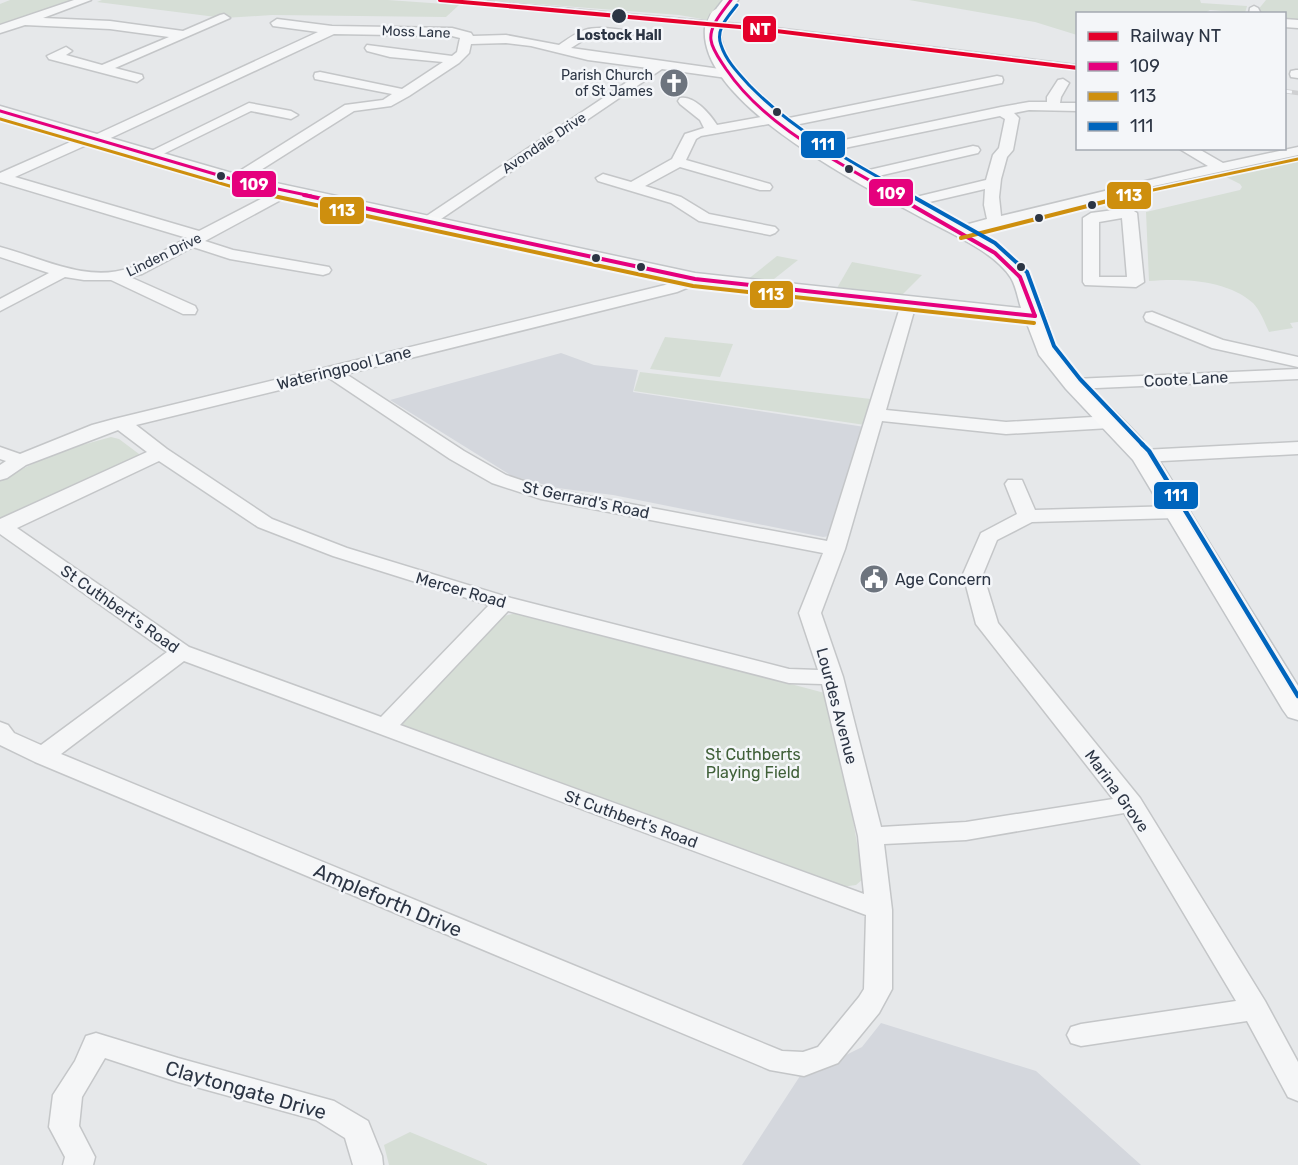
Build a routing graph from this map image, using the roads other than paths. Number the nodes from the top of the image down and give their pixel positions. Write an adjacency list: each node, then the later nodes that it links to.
1 (85, 0): 4 (street)
2 (731, 0): 17 (main road)
3 (224, 18): 9 (street)
4 (24, 21): 6 (street); 9 (street)
5 (277, 23): 7 (street, Moss Lane)
6 (0, 29)
7 (332, 30): 10 (street, Moss Lane); 31 (street)
8 (627, 34): 12 (street)
9 (185, 35): 16 (street)
10 (466, 40): 12 (street, Moss Lane); 14 (street)
11 (371, 48): 14 (street)
12 (560, 50): 15 (street, Moss Lane)
13 (66, 51): 16 (street)
14 (455, 60): 22 (street)
15 (659, 66): 17 (street, Moss Lane); 52 (street, Avondale Drive)
16 (103, 69): 19 (street)
17 (727, 74): 29 (main road)
18 (320, 76): 22 (street)
19 (137, 78)
20 (997, 80): 29 (street)
21 (1063, 83): 24 (street)
22 (404, 93): 44 (street)
23 (685, 101): 30 (street)
24 (1053, 105): 25 (street); 27 (street)
25 (1076, 107)
26 (0, 111): 31 (main road)
27 (1001, 111): 32 (street); 45 (street)
28 (291, 115): 37 (street)
29 (776, 122): 30 (street); 41 (main road)
30 (712, 129): 39 (street)
31 (94, 139): 37 (main road); 42 (street)
32 (825, 148)
33 (973, 150): 41 (street)
34 (1189, 150): 40 (street)
35 (1264, 150): 38 (street)
36 (1298, 151): 38 (street)
37 (148, 156): 44 (main road)
38 (1275, 156): 40 (street)
39 (678, 162): 46 (street); 47 (street)
40 (1221, 167): 49 (street)
41 (861, 176): 55 (main road)
42 (1, 177): 56 (street)
43 (603, 178): 46 (street)
44 (235, 180): 48 (main road)
45 (994, 182): 50 (street); 53 (street)
46 (633, 187): 54 (street)
47 (765, 187)
48 (285, 192): 52 (main road); 56 (street, Linden Drive)
49 (1085, 198): 51 (street); 53 (street)
50 (921, 200)
51 (1128, 210)
52 (429, 220): 61 (main road)
53 (995, 221): 55 (street)
54 (770, 230)
55 (959, 231): 66 (main road)
56 (197, 239): 58 (street); 60 (street, Linden Drive)
57 (0, 252): 59 (street, Linden Drive)
58 (323, 270)
59 (62, 272): 60 (street, Linden Drive); 64 (street)
60 (117, 277): 65 (street)
61 (694, 279): 63 (main road); 69 (street, Wateringpool Lane)
62 (1091, 282): 62 (street)
63 (908, 304): 66 (main road); 72 (street, Lourdes Avenue)
64 (0, 306)
65 (189, 310)
66 (1035, 316): 71 (main road)
67 (1161, 325): 68 (street)
68 (1298, 362)
69 (330, 371): 74 (street, Wateringpool Lane); 85 (street, St Gerrard's Road)
70 (1298, 374): 71 (street, Coote Lane)
71 (1074, 384): 73 (main road)
72 (874, 414): 73 (street); 85 (street, Lourdes Avenue)
73 (1110, 422): 78 (main road)
74 (121, 423): 76 (street, Mercer Road); 79 (street, Wateringpool Lane)
75 (0, 453): 79 (street)
76 (160, 453): 84 (street); 86 (street, Mercer Road)
77 (1294, 454): 78 (street)
78 (1143, 456): 82 (main road)
79 (19, 461): 80 (street, Wateringpool Lane)
80 (0, 474)
81 (1015, 484): 83 (street)
82 (1176, 512): 83 (street, Marina Grove); 89 (main road)
83 (1028, 516): 96 (street, Marina Grove)
84 (1, 526): 87 (street, St Cuthbert's Road)
85 (835, 549): 88 (street, Lourdes Avenue)
86 (503, 603): 88 (street, Mercer Road); 90 (street)
87 (181, 652): 90 (street, St Cuthbert's Road); 92 (street)
88 (832, 677): 94 (street, Lourdes Avenue)
89 (1298, 710)
90 (384, 728): 95 (street, St Cuthbert's Road)
91 (0, 730): 92 (street, Ampleforth Drive)
92 (43, 756): 98 (street, Ampleforth Drive)
93 (1115, 807): 94 (street)
94 (871, 836): 95 (street, Lourdes Avenue)
95 (879, 910): 98 (street, Lourdes Avenue)
96 (1255, 1009): 97 (street); 99 (street, Marina Grove)
97 (1081, 1035)
98 (780, 1062)
99 (1298, 1089)
100 (78, 1165): 101 (street, Claytongate Drive)
101 (368, 1165)

